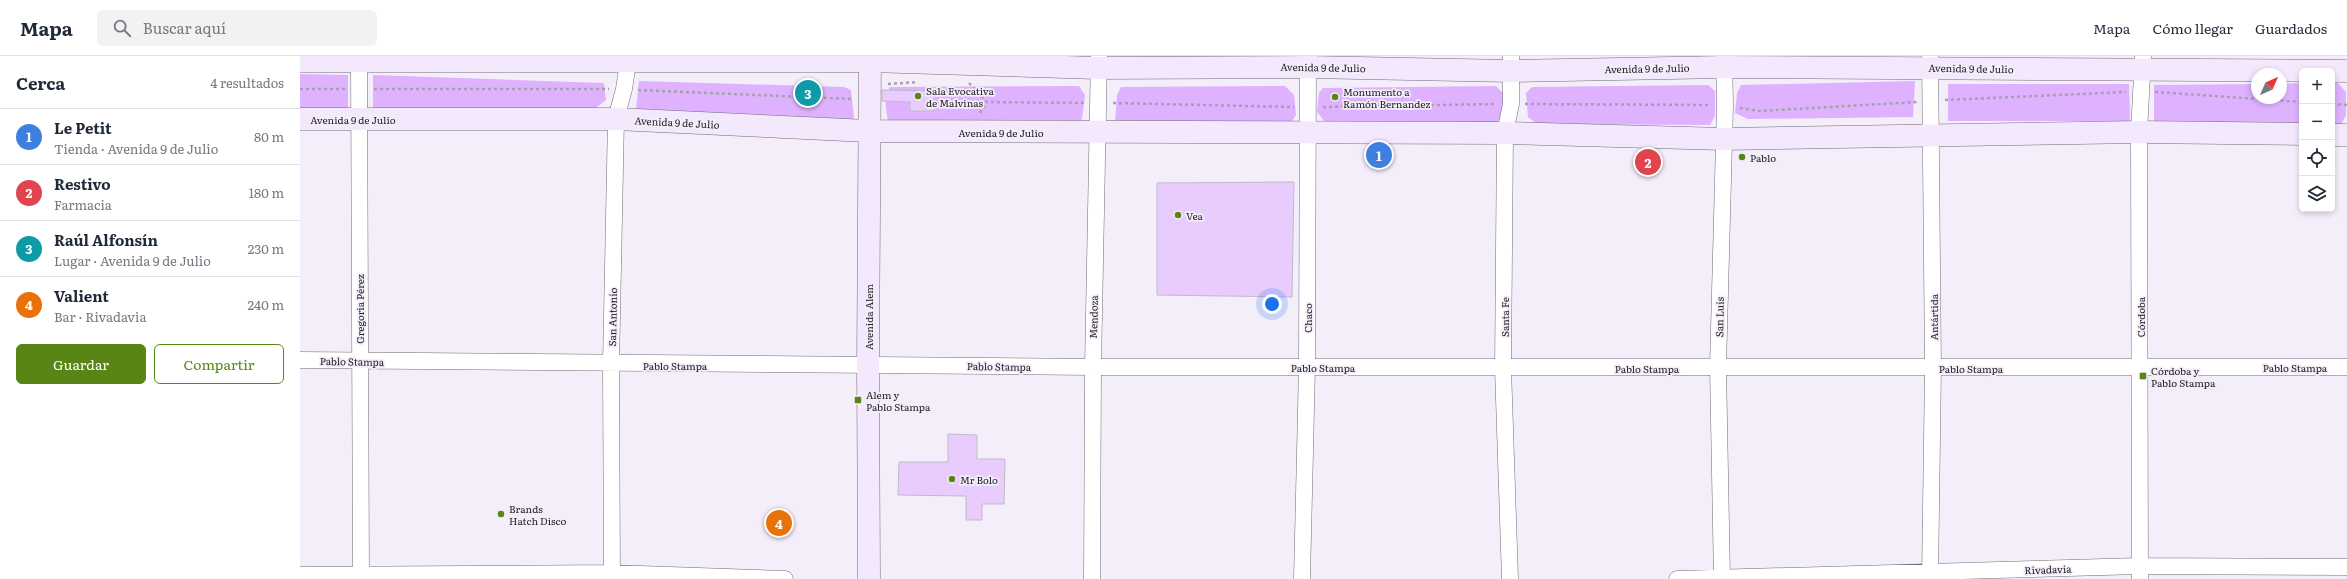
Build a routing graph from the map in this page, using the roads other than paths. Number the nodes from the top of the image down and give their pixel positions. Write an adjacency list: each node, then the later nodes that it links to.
1 (398, 59): 2 (main road, Avenida 9 de Julio); 7 (main road, Avenida 9 de Julio)
2 (629, 59): 3 (main road, Avenida 9 de Julio); 15 (street, San Antonio)
3 (870, 59): 8 (main road, Avenida 9 de Julio); 16 (main road, Avenida Alem)
4 (1308, 61): 8 (main road, Avenida 9 de Julio); 10 (main road, Avenida 9 de Julio); 19 (street, Chaco)
5 (1724, 61): 9 (main road, Avenida 9 de Julio); 10 (main road, Avenida 9 de Julio); 25 (street, San Luis)
6 (300, 62): 7 (main road, Avenida 9 de Julio)
7 (359, 62): 14 (street, Gregoria Pérez)
8 (1098, 62): 17 (street, Mendoza)
9 (1930, 62): 11 (main road, Avenida 9 de Julio); 21 (street, Antártida)
10 (1511, 63): 20 (street, Santa Fe)
11 (2142, 63): 12 (main road, Avenida 9 de Julio); 18 (street, Córdoba)
12 (2347, 71)
13 (300, 119): 14 (main road, Avenida 9 de Julio)
14 (359, 119): 15 (main road, Avenida 9 de Julio); 27 (street, Gregoria Pérez)
15 (616, 119): 16 (main road, Avenida 9 de Julio); 28 (street, San Antonio)
16 (868, 131): 17 (main road, Avenida 9 de Julio); 29 (main road, Avenida Alem)
17 (1096, 132): 19 (main road, Avenida 9 de Julio); 31 (street, Mendoza)
18 (2139, 132): 21 (main road, Avenida 9 de Julio); 22 (main road, Avenida 9 de Julio); 32 (street, Córdoba)
19 (1308, 133): 20 (main road, Avenida 9 de Julio); 30 (street, Chaco)
20 (1505, 133): 25 (main road, Avenida 9 de Julio); 34 (street, Santa Fe)
21 (1931, 134): 25 (main road, Avenida 9 de Julio); 36 (street, Antártida)
22 (2299, 134)
23 (2335, 135): 24 (main road)
24 (2347, 135)
25 (1724, 139): 35 (street, San Luis)
26 (300, 360): 27 (street, Pablo Stampa)
27 (359, 361): 28 (street, Pablo Stampa); 43 (street, Gregoria Pérez)
28 (611, 364): 29 (street, Pablo Stampa); 42 (street, San Antonio)
29 (868, 365): 31 (street, Pablo Stampa); 46 (main road, Avenida Alem)
30 (1307, 366): 31 (street, Pablo Stampa); 34 (street, Pablo Stampa); 48 (street, Chaco)
31 (1093, 367): 47 (street, Mendoza)
32 (2140, 367): 33 (street, Pablo Stampa); 36 (street, Pablo Stampa); 38 (street, Córdoba)
33 (2347, 367)
34 (1503, 368): 35 (street, Pablo Stampa); 49 (street, Santa Fe)
35 (1718, 368): 36 (street, Pablo Stampa); 44 (street, San Luis)
36 (1933, 368): 40 (street, Antártida)
37 (2347, 567): 38 (street, Rivadavia)
38 (2140, 573): 40 (street, Rivadavia)
39 (300, 574): 43 (street)
40 (1930, 575): 44 (street, Rivadavia)
41 (484, 576): 42 (street); 43 (street)
42 (612, 576): 45 (street)
43 (362, 577)
44 (1722, 578): 50 (street, Rivadavia)
45 (785, 579)
46 (869, 579)
47 (1092, 579)
48 (1302, 579)
49 (1510, 579)
50 (1677, 579)

